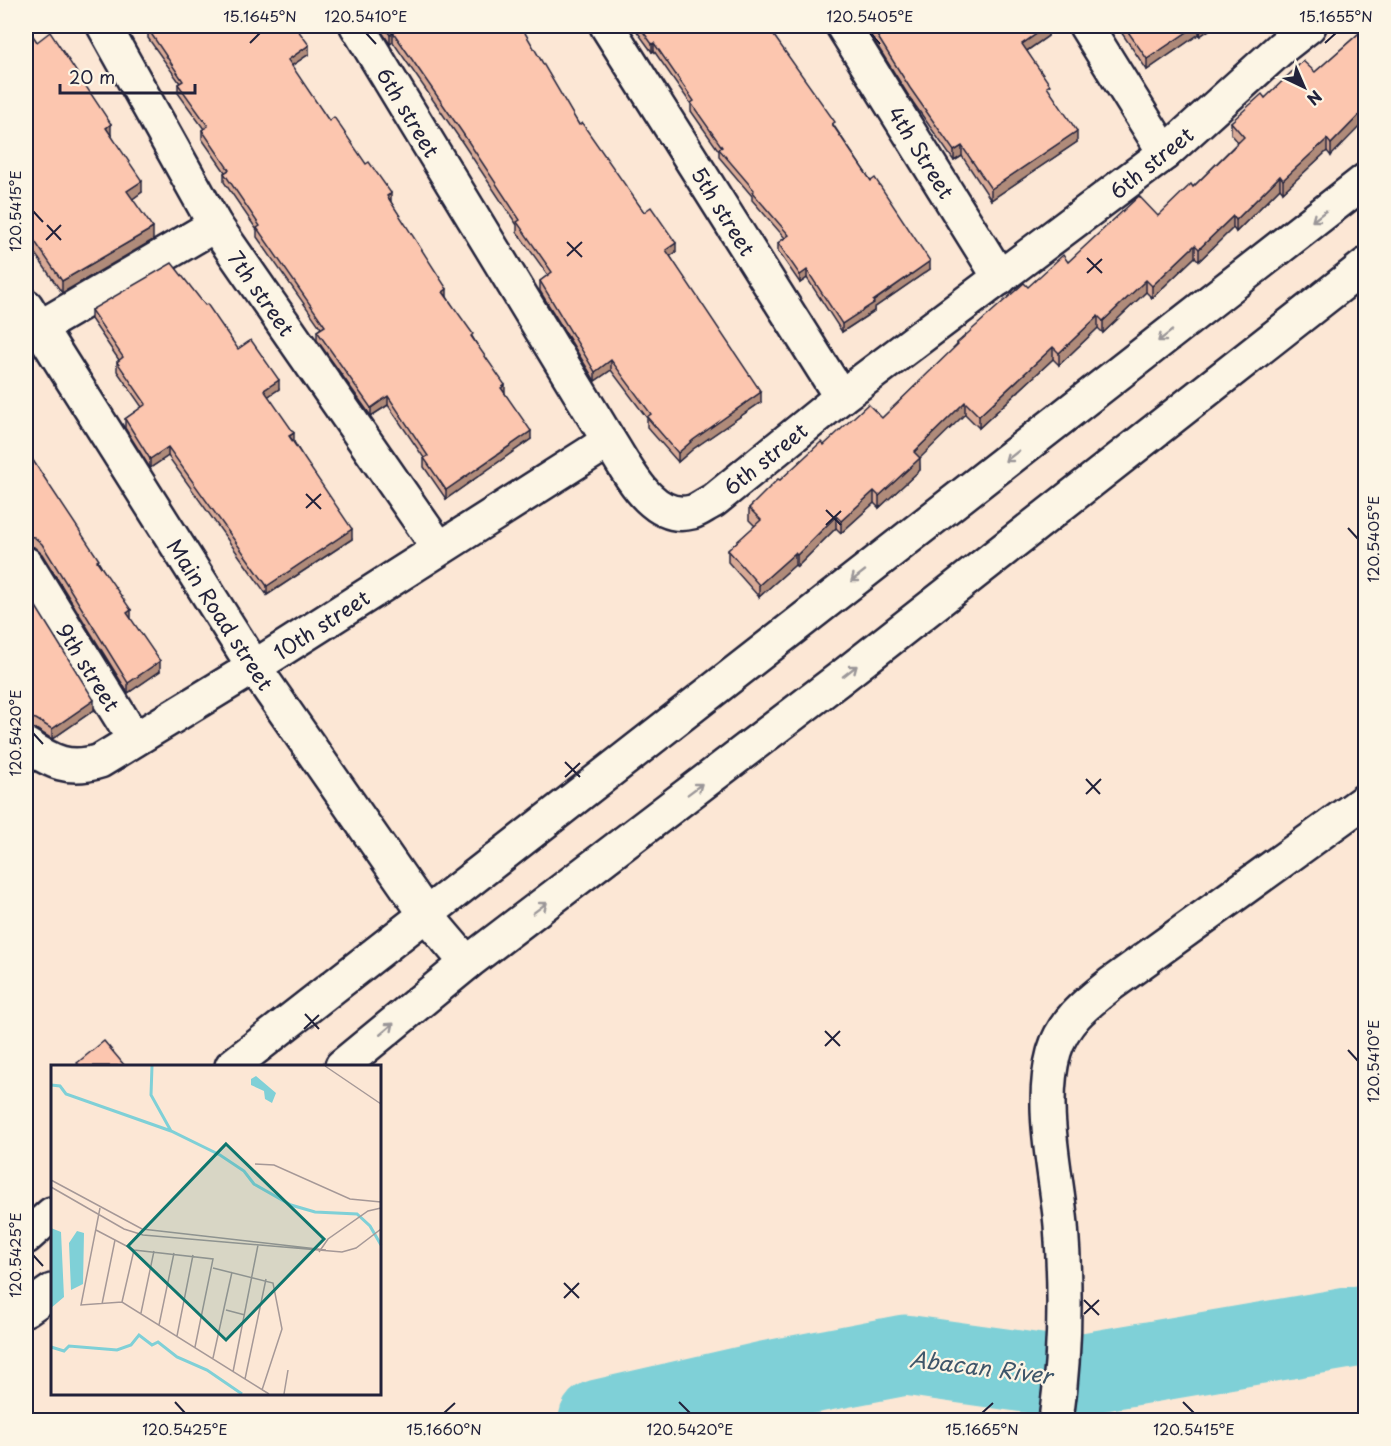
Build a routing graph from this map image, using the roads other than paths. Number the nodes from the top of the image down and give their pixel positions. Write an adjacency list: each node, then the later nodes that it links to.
1 (104, 26): 9 (street, 7th street)
2 (357, 26): 14 (street, 6th street)
3 (607, 26): 13 (street, 5th street)
4 (843, 26): 11 (street, 4th Street)
5 (1086, 26): 7 (street)
6 (1310, 26): 7 (street, 6th street)
7 (1165, 153): 11 (street, 6th street)
8 (1365, 180): 21 (street, one-way to 21)
9 (215, 225): 12 (street); 15 (street, 7th street)
10 (1365, 265): 22 (street, one-way to 10)
11 (1000, 278): 13 (street, 6th street)
12 (32, 317): 17 (street, Main Road street)
13 (841, 397): 14 (street, 6th street)
14 (609, 441): 15 (street, 10th street)
15 (439, 548): 17 (street, 10th street)
16 (26, 564): 18 (street, 9th street)
17 (254, 667): 18 (street, 10th street); 21 (street, Main Road street)
18 (134, 739): 19 (street, 10th street)
19 (26, 745)
20 (1365, 800): 29 (street)
21 (427, 916): 22 (street, Main Road street); 23 (street)
22 (467, 963): 24 (street, one-way to 22)
23 (233, 1065)
24 (343, 1065)
25 (51, 1215): 26 (street)
26 (26, 1237)
27 (51, 1292): 28 (street)
28 (26, 1309)
29 (1056, 1420)

